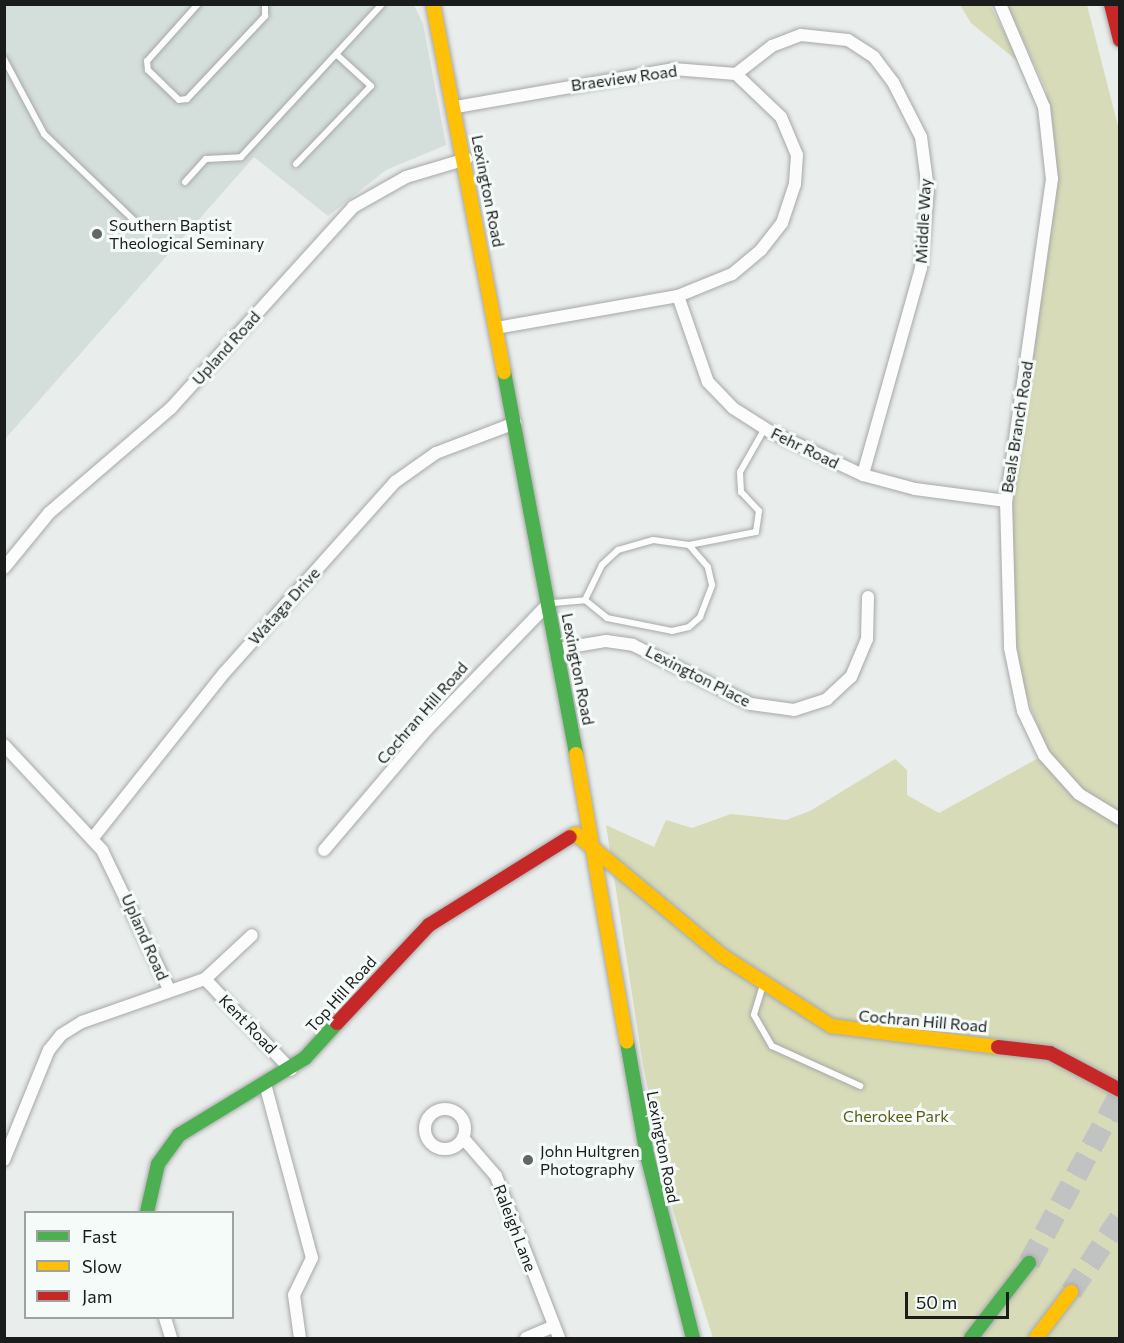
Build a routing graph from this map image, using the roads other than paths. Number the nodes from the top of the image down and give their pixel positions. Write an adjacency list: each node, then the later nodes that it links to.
1 (198, 4): 2 (lane)
2 (265, 4)
3 (382, 4): 8 (lane)
4 (433, 4): 11 (main road, Lexington Road)
5 (1000, 4): 21 (street, Beals Branch Road)
6 (1111, 4): 7 (main road)
7 (1119, 40)
8 (336, 54): 13 (lane); 14 (lane)
9 (4, 60): 15 (lane)
10 (736, 74): 11 (street, Braeview Road); 16 (street); 20 (street, Middle Way)
11 (456, 107): 12 (main road, Lexington Road)
12 (466, 159): 17 (main road, Lexington Road); 23 (street, Upland Road)
13 (296, 164)
14 (185, 182)
15 (140, 226)
16 (678, 296): 17 (street); 19 (street, Fehr Road)
17 (497, 328): 18 (main road, Lexington Road)
18 (515, 423): 26 (main road, Lexington Road); 30 (street, Wataga Drive)
19 (765, 428): 20 (street, Fehr Road); 22 (lane)
20 (863, 475): 21 (street, Fehr Road)
21 (1006, 501): 29 (street, Beals Branch Road)
22 (689, 545): 25 (lane); 25 (lane)
23 (4, 568)
24 (868, 597): 27 (street, Lexington Place)
25 (585, 600): 26 (lane)
26 (549, 603): 27 (main road, Lexington Road); 32 (street, Cochran Hill Road)
27 (558, 648): 31 (main road, Lexington Road)
28 (4, 745): 30 (street, Upland Road)
29 (1119, 819)
30 (92, 839): 36 (street, Upland Road)
31 (594, 848): 35 (main road, Cochran Hill Road); 37 (main road, Top Hill Road); 52 (main road, Lexington Road)
32 (324, 850)
33 (252, 935): 34 (street)
34 (205, 979): 36 (street); 37 (street, Kent Road)
35 (764, 984): 39 (lane); 40 (main road, Cochran Hill Road)
36 (169, 989): 42 (street, Upland Road)
37 (291, 1070): 38 (main road, Top Hill Road)
38 (265, 1084): 43 (main road, Top Hill Road); 49 (street)
39 (860, 1086)
40 (1119, 1090)
41 (463, 1138): 47 (street, Raleigh Lane)
42 (4, 1160)
43 (147, 1211)
44 (1029, 1263): 53 (main road)
45 (1071, 1292): 54 (main road)
46 (166, 1319): 48 (street)
47 (554, 1326): 50 (street); 51 (street, Raleigh Lane)
48 (171, 1338)
49 (300, 1338)
50 (526, 1338)
51 (559, 1338)
52 (693, 1338)
53 (971, 1338)
54 (1036, 1338)

